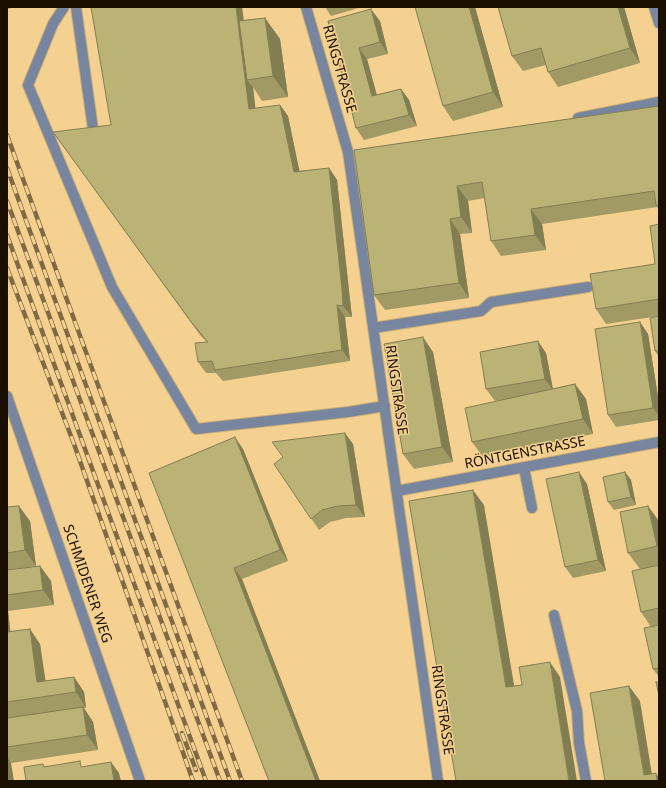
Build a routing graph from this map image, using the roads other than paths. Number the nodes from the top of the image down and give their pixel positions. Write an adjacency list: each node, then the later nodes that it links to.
1 (64, 7): 12 (street)
2 (76, 7): 8 (street)
3 (306, 7): 10 (street, RINGSTRASSE)
4 (654, 7): 5 (street)
5 (659, 23)
6 (659, 102): 7 (street)
7 (566, 121)
8 (93, 129)
9 (588, 287): 10 (street)
10 (374, 328): 12 (street, RINGSTRASSE)
11 (7, 396): 18 (street, SCHMIDENER WEG)
12 (385, 406): 15 (street, RINGSTRASSE)
13 (659, 442): 14 (street, RÖNTGENSTRASSE)
14 (524, 468): 15 (street, RÖNTGENSTRASSE); 16 (street)
15 (397, 491): 19 (street, RINGSTRASSE)
16 (532, 508)
17 (554, 615): 20 (street)
18 (140, 781)
19 (438, 781)
20 (586, 781)

